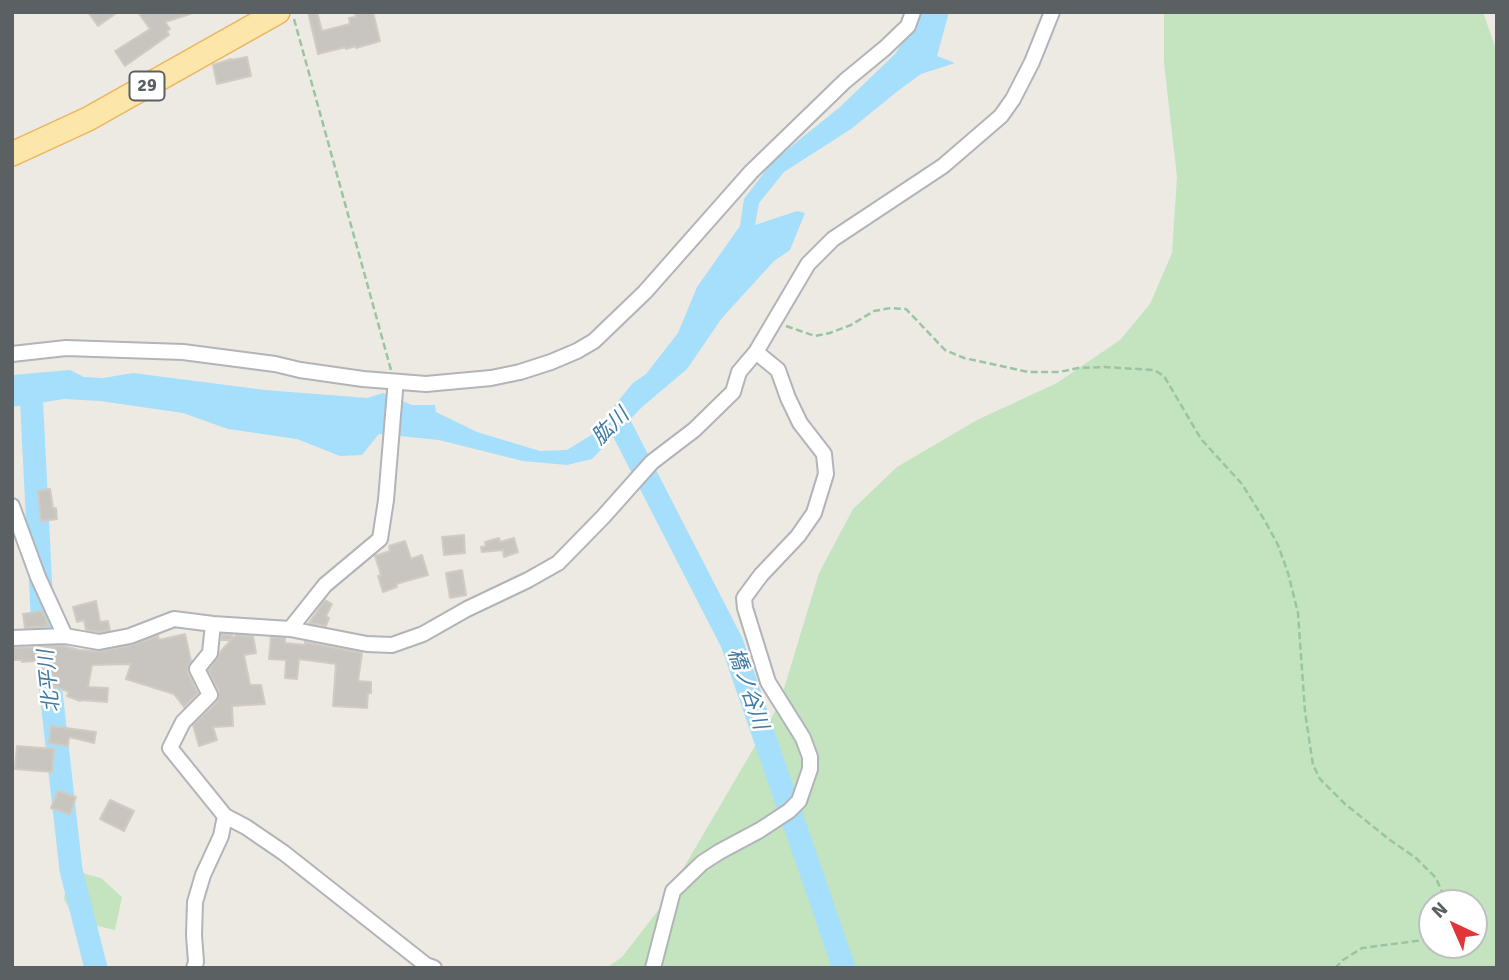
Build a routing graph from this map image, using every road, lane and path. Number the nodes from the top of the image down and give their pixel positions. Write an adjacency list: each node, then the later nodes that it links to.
1 (278, 12): 5 (main road, 29)
2 (292, 12): 9 (path)
3 (913, 12): 9 (street)
4 (1052, 12): 6 (street)
5 (12, 154)
6 (774, 321): 7 (street); 16 (path)
7 (756, 352): 12 (street); 20 (street)
8 (12, 354): 9 (street)
9 (395, 387): 12 (street)
10 (12, 506): 13 (street)
11 (213, 624): 12 (street); 13 (street); 15 (street)
12 (290, 629)
13 (65, 636): 14 (street)
14 (12, 638)
15 (225, 816): 18 (street); 19 (street)
16 (1441, 889)
17 (1418, 941): 21 (path)
18 (194, 968)
19 (434, 968)
20 (653, 968)
21 (1335, 968)

